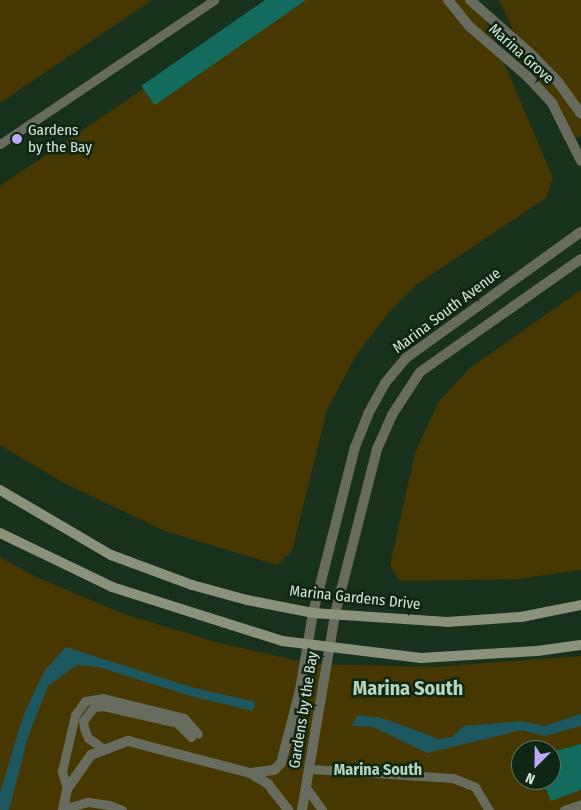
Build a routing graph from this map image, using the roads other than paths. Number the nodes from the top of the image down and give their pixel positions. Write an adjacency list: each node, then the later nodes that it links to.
1 (214, 0): 5 (lane)
2 (448, 0): 6 (street, Marina Grove)
3 (470, 0): 4 (street, Marina Grove)
4 (581, 114)
5 (0, 144)
6 (581, 161)
7 (581, 232): 12 (street, Marina South Avenue)
8 (581, 259): 13 (street)
9 (0, 490): 12 (main road, Marina Gardens Drive)
10 (0, 533): 14 (main road)
11 (581, 605): 13 (main road, Marina Gardens Drive)
12 (313, 613): 13 (main road, Marina Gardens Drive); 14 (street, Gardens by the Bay)
13 (335, 614): 16 (street, Gardens by the Bay)
14 (306, 645): 16 (main road); 19 (street, Gardens by the Bay)
15 (581, 645): 16 (main road)
16 (329, 648): 18 (street, Gardens by the Bay)
17 (102, 748): 19 (street, Gardens by the Bay); 20 (street, Gardens by the Bay); 20 (lane)
18 (310, 769): 21 (street, Gardens by the Bay); 28 (lane)
19 (250, 773): 25 (street, Gardens by the Bay)
20 (67, 788): 23 (street, Gardens by the Bay)
21 (307, 789): 26 (street, Gardens by the Bay); 27 (lane)
22 (581, 804): 29 (lane)
23 (63, 810): 24 (lane)
24 (122, 810)
25 (288, 810)
26 (302, 810)
27 (322, 810)
28 (489, 810)
29 (564, 810)

